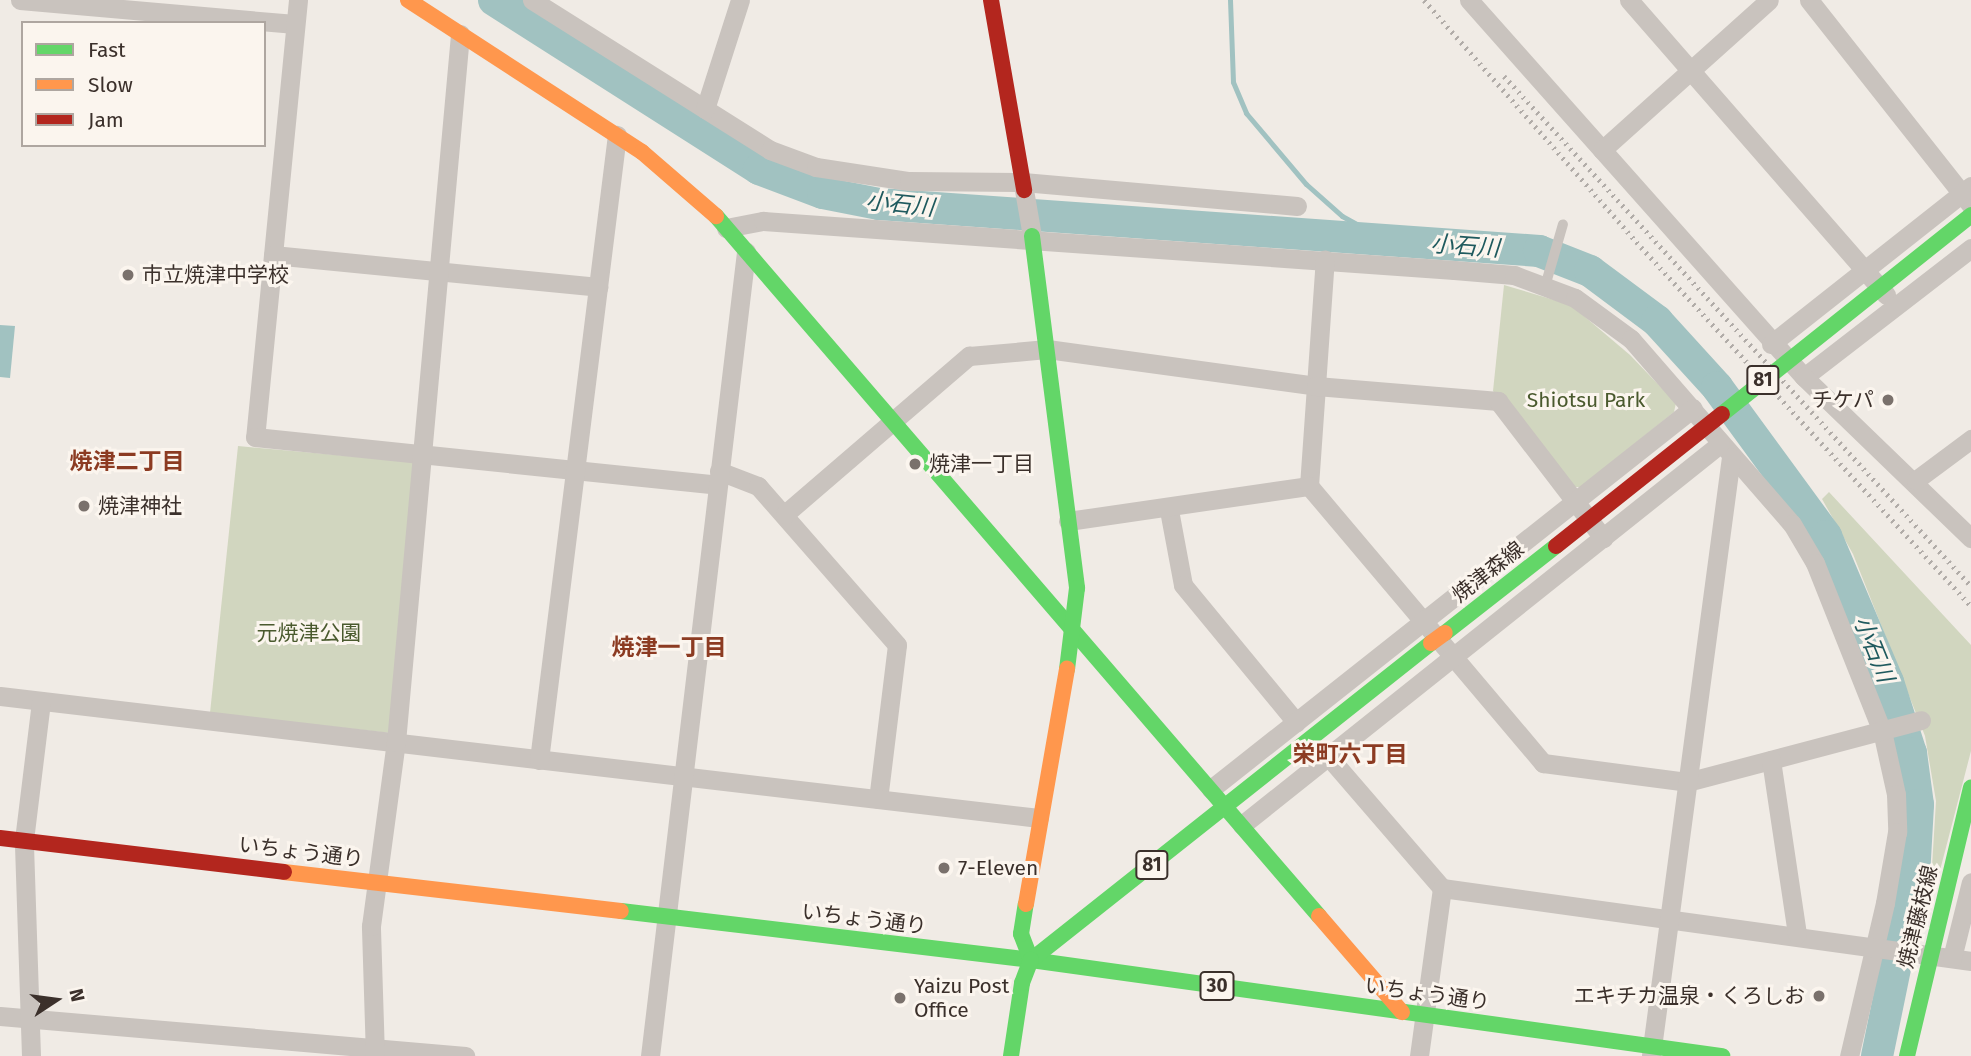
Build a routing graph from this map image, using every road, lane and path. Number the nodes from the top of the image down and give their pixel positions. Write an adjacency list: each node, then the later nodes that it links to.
1 (20, 0): 11 (street)
2 (298, 0): 13 (street)
3 (408, 0): 14 (street)
4 (532, 0): 16 (street)
5 (740, 0): 16 (street)
6 (990, 0): 19 (street)
7 (1469, 0): 18 (street)
8 (1629, 0): 15 (street)
9 (1769, 0): 15 (street)
10 (1809, 0): 20 (street)
11 (58, 2): 12 (street)
12 (173, 7): 13 (street)
13 (295, 24): 28 (street)
14 (460, 34): 17 (street); 31 (street)
15 (1691, 67): 18 (street); 30 (street)
16 (705, 109): 19 (street)
17 (617, 135): 24 (street); 33 (street)
18 (1602, 150): 35 (street)
19 (1024, 186): 21 (street); 25 (street)
20 (1968, 194): 30 (street)
21 (1297, 206)
22 (1971, 215): 71 (street, 焼津森線 / 81, bridge)
23 (1562, 227): 32 (lane)
24 (726, 228): 25 (street); 27 (street)
25 (1032, 240): 29 (street); 36 (street)
26 (1971, 248): 34 (street)
27 (746, 252): 40 (street); 45 (street)
28 (273, 254): 31 (street); 43 (street)
29 (1325, 260): 32 (street); 38 (street)
30 (1864, 270): 34 (street); 35 (street)
31 (440, 273): 33 (street); 43 (street)
32 (1547, 279): 39 (street)
33 (598, 286): 44 (street)
34 (1895, 306): 37 (street)
35 (1771, 344): 37 (street)
36 (1047, 349): 38 (street); 40 (street); 51 (street)
37 (1804, 377): 46 (street)
38 (1316, 386): 47 (street); 48 (street)
39 (1693, 408): 42 (street); 48 (street)
40 (893, 422): 50 (street); 55 (street)
41 (1971, 439): 46 (street)
42 (1726, 450): 52 (street); 61 (street); 67 (street)
43 (424, 455): 44 (street); 62 (street)
44 (574, 471): 45 (street); 64 (street)
45 (719, 478): 50 (street); 66 (street)
46 (1916, 480): 53 (street)
47 (1310, 486): 49 (street); 54 (street)
48 (1573, 502): 52 (street); 54 (street)
49 (1169, 510): 51 (street); 60 (street)
50 (785, 514): 70 (street)
51 (1068, 521): 55 (street)
52 (1603, 538): 56 (street)
53 (1971, 538)
54 (1422, 620): 56 (street); 60 (street)
55 (1074, 630): 69 (street); 72 (street)
56 (1454, 657): 63 (street); 67 (street)
57 (0, 696): 58 (street)
58 (41, 701): 62 (street); 75 (street)
59 (1921, 720): 61 (street)
60 (1296, 722): 69 (street)
61 (1885, 730): 65 (street); 82 (street)
62 (396, 741): 64 (street); 76 (street)
63 (1328, 756): 73 (street); 78 (street)
64 (539, 760): 66 (street)
65 (1771, 760): 67 (street); 81 (street)
66 (683, 776): 70 (street); 79 (street)
67 (1687, 782): 80 (street)
68 (1971, 788): 83 (street, 焼津藤枝線)
69 (1211, 789): 71 (street)
70 (878, 799): 72 (street)
71 (1226, 806): 73 (street); 85 (street, 焼津森線 / 81)
72 (1039, 818): 85 (street)
73 (1242, 825): 86 (street)
74 (0, 838): 75 (street, いちょう通り)
75 (24, 840): 76 (street, いちょう通り); 89 (street)
76 (377, 882): 79 (street, いちょう通り); 91 (street)
77 (1971, 882): 84 (street)
78 (1442, 888): 80 (street); 87 (street)
79 (667, 917): 85 (street, いちょう通り); 94 (street)
80 (1669, 919): 81 (street); 90 (street)
81 (1797, 934): 82 (street)
82 (1877, 946): 83 (street); 98 (street)
83 (1925, 954): 84 (street); 99 (street, 焼津藤枝線)
84 (1962, 959)
85 (1031, 960): 86 (street, いちょう通り / 30); 95 (street)
86 (1402, 1012): 87 (street, いちょう通り / 30)
87 (1424, 1015): 90 (street, いちょう通り / 30); 96 (street)
88 (0, 1016): 89 (street)
89 (29, 1018): 91 (street); 92 (street)
90 (1651, 1051): 97 (street, いちょう通り / 30)
91 (374, 1052): 93 (street)
92 (31, 1056)
93 (465, 1056)
94 (650, 1056)
95 (1011, 1056)
96 (1419, 1056)
97 (1722, 1056)
98 (1849, 1056)
99 (1907, 1056)

